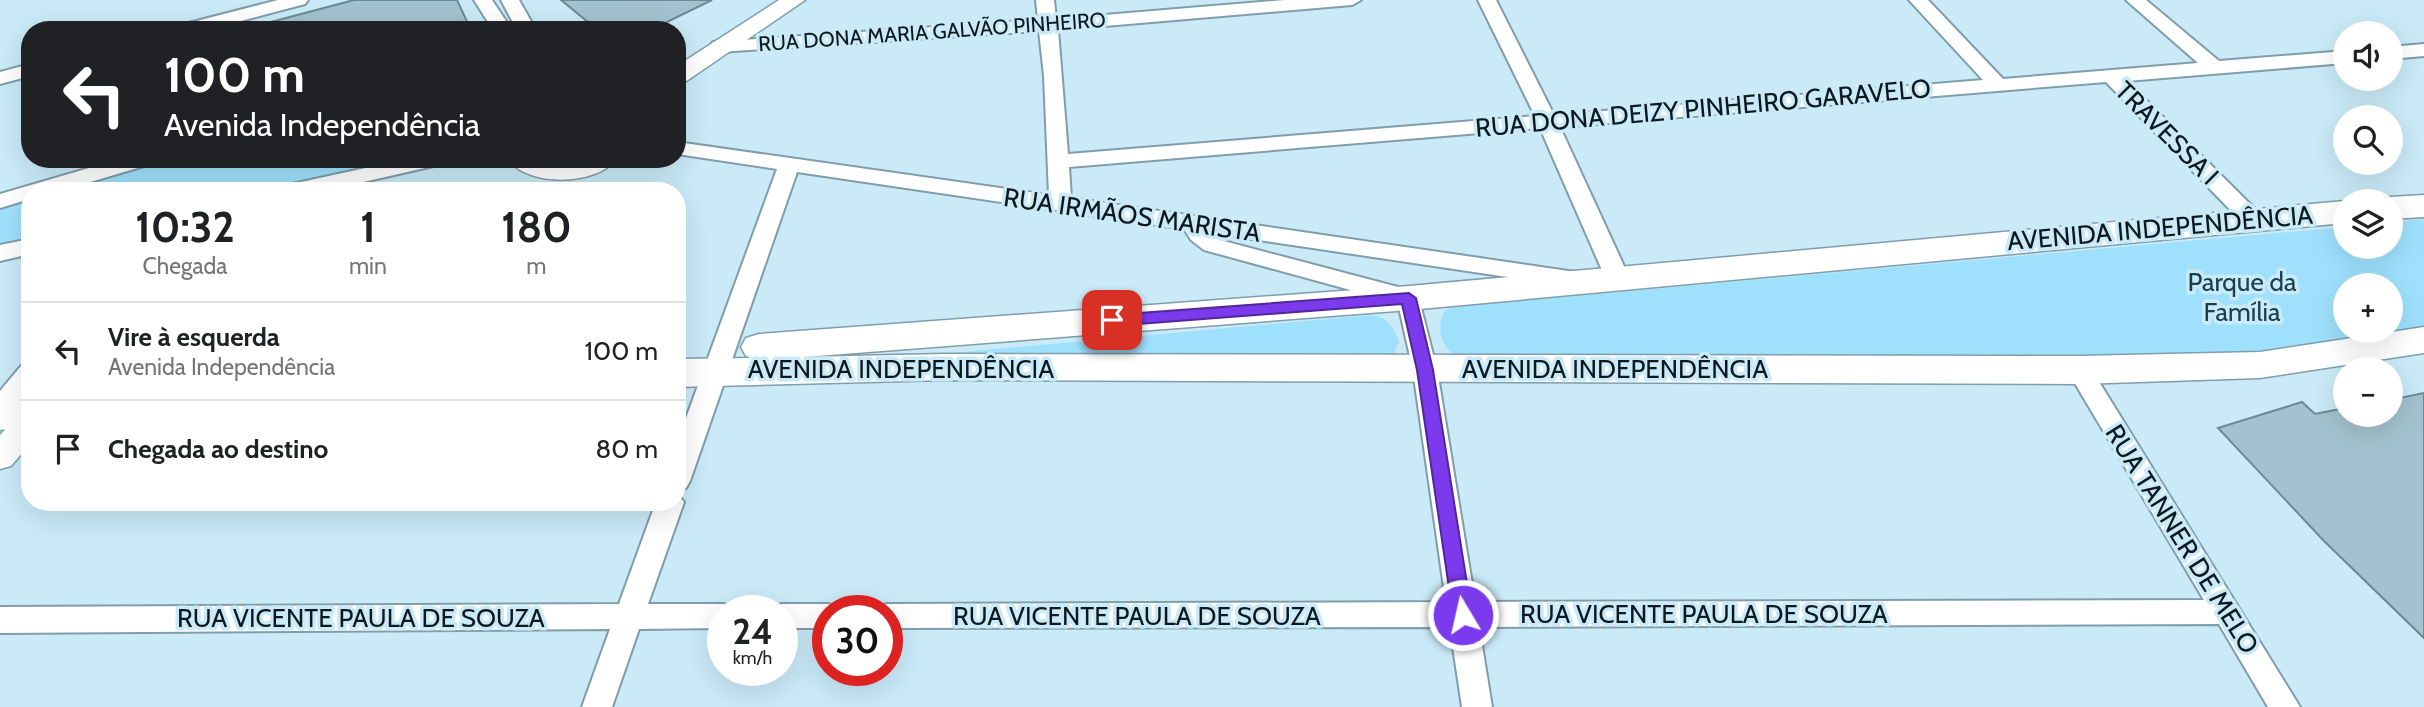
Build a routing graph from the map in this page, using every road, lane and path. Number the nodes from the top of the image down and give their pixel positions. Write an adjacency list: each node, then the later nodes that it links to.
1 (299, 0): 12 (street)
2 (483, 0): 13 (street)
3 (510, 0): 14 (street)
4 (758, 0): 17 (street)
5 (794, 0): 16 (street)
6 (1045, 0): 15 (street)
7 (1352, 0): 11 (street, RUA DONA MARIA GALVÃO PINHEIRO)
8 (1487, 0): 27 (street)
9 (1918, 0): 26 (street)
10 (2135, 0): 21 (street)
11 (1264, 3): 15 (street, RUA DONA MARIA GALVÃO PINHEIRO)
12 (218, 21)
13 (497, 21)
14 (522, 21)
15 (1047, 25): 16 (street, RUA DONA MARIA GALVÃO PINHEIRO); 29 (street)
16 (720, 46): 22 (street)
17 (686, 47)
18 (2424, 50): 19 (street)
19 (2403, 52)
20 (2333, 58): 21 (street, RUA DONA DEIZY PINHEIRO GARAVELO)
21 (2214, 67): 24 (street, RUA DONA DEIZY PINHEIRO GARAVELO)
22 (686, 71)
23 (21, 72): 25 (street)
24 (2110, 76): 26 (street, RUA DONA DEIZY PINHEIRO GARAVELO); 43 (street, TRAVESSA I)
25 (0, 78)
26 (1997, 84): 27 (street, RUA DONA DEIZY PINHEIRO GARAVELO)
27 (1547, 120): 29 (street, RUA DONA DEIZY PINHEIRO GARAVELO); 47 (street)
28 (686, 149): 30 (street, RUA IRMÃOS MARISTA)
29 (1060, 161): 39 (street)
30 (789, 165): 39 (street, RUA IRMÃOS MARISTA); 51 (street)
31 (113, 168): 35 (street)
32 (397, 168): 36 (street)
33 (580, 168): 34 (street)
34 (545, 181)
35 (66, 182)
36 (333, 182)
37 (21, 195): 38 (street)
38 (0, 201)
39 (1060, 204): 44 (street, RUA IRMÃOS MARISTA)
40 (2424, 206): 41 (main road)
41 (2403, 207)
42 (2333, 213): 43 (main road, AVENIDA INDEPENDÊNCIA)
43 (2253, 220): 47 (main road, AVENIDA INDEPENDÊNCIA)
44 (1191, 223): 47 (street, RUA IRMÃOS MARISTA); 48 (street)
45 (21, 248): 46 (street)
46 (0, 253)
47 (1602, 279): 48 (main road, AVENIDA INDEPENDÊNCIA)
48 (1409, 298): 51 (main road, AVENIDA INDEPENDÊNCIA); 53 (street)
49 (2424, 340): 54 (main road, AVENIDA INDEPENDÊNCIA)
50 (686, 354): 51 (main road, AVENIDA INDEPENDÊNCIA)
51 (720, 359): 52 (main road, AVENIDA INDEPENDÊNCIA); 53 (main road, AVENIDA INDEPENDÊNCIA); 57 (street)
52 (686, 370)
53 (1425, 370): 54 (main road, AVENIDA INDEPENDÊNCIA); 60 (street)
54 (2078, 370): 59 (street, RUA TANNER DE MELO)
55 (21, 403): 56 (street)
56 (14, 427)
57 (686, 455)
58 (667, 511): 61 (street)
59 (2227, 612): 60 (street, RUA VICENTE PAULA DE SOUZA); 67 (street, RUA TANNER DE MELO)
60 (1463, 615): 63 (street, RUA VICENTE PAULA DE SOUZA); 66 (street)
61 (629, 616): 62 (street, RUA VICENTE PAULA DE SOUZA); 64 (street, RUA VICENTE PAULA DE SOUZA); 65 (street)
62 (707, 616)
63 (903, 616)
64 (0, 620)
65 (597, 707)
66 (1477, 707)
67 (2286, 707)

